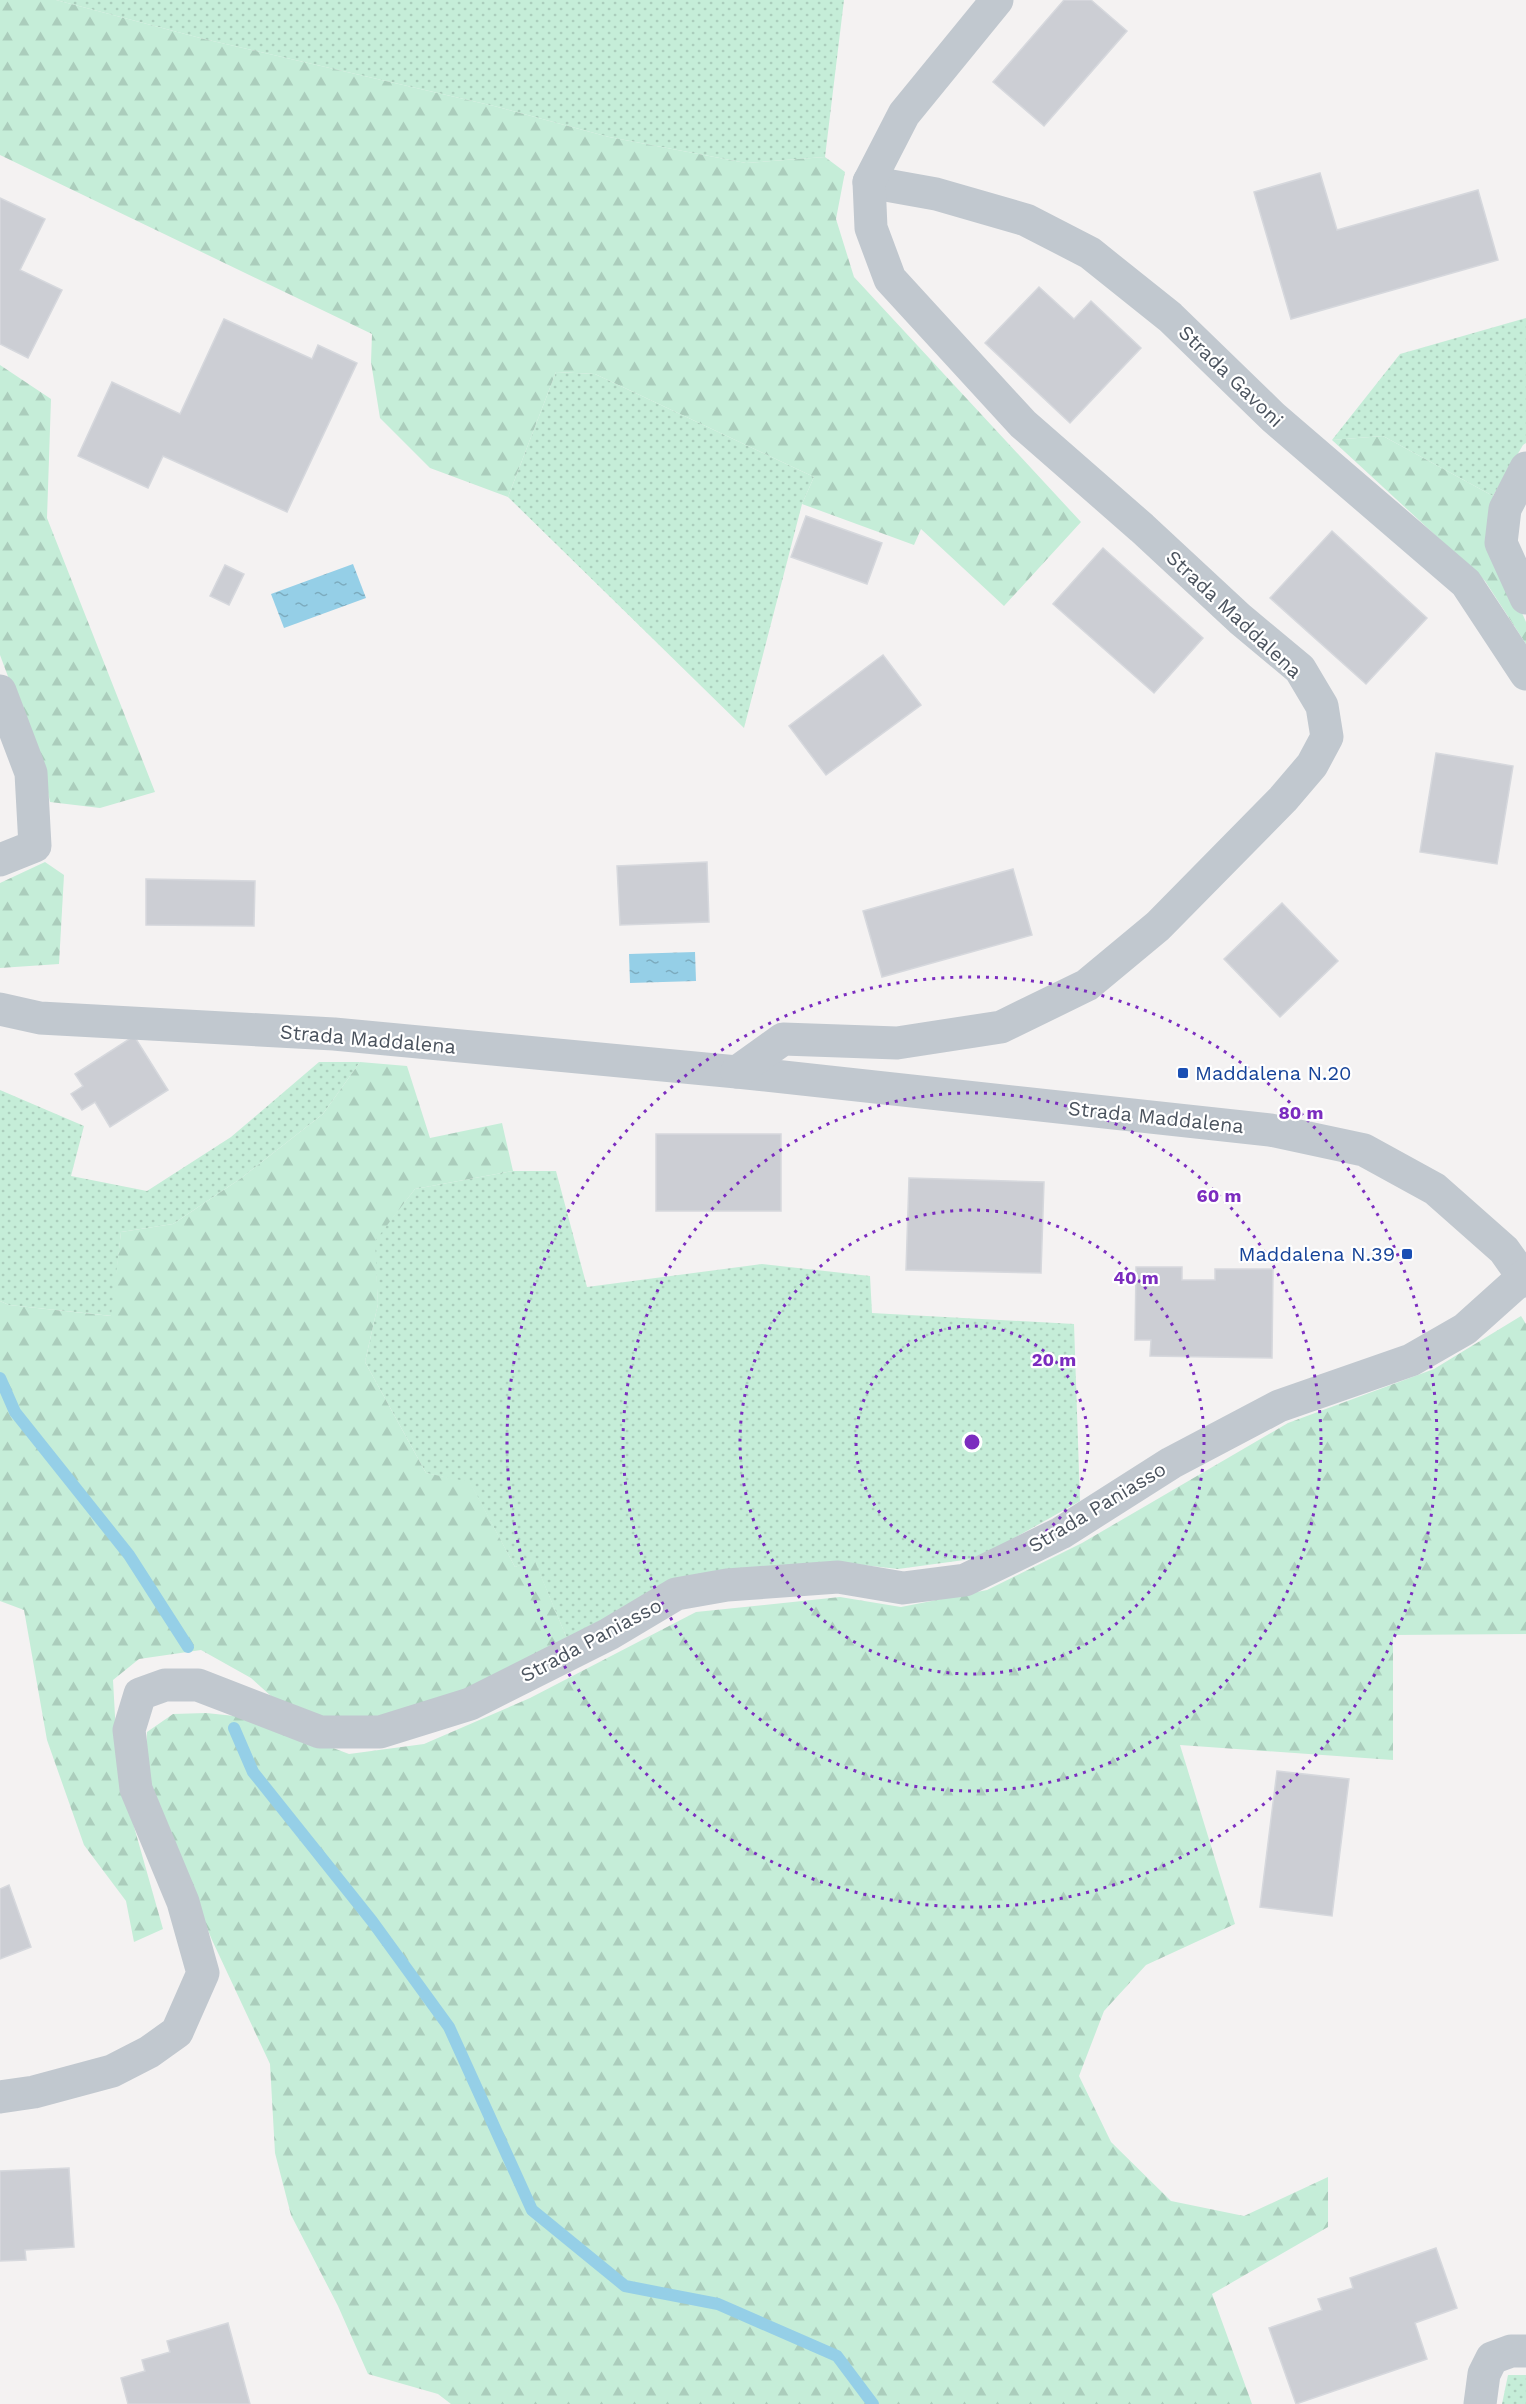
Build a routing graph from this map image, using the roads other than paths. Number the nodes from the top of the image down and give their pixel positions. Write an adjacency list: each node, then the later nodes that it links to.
1 (997, 0): 2 (street, Strada Maddalena)
2 (869, 182): 5 (street, Strada Gavoni); 9 (street, Strada Maddalena)
3 (1526, 468): 4 (street)
4 (1526, 598)
5 (1526, 674)
6 (0, 691): 7 (street)
7 (0, 860)
8 (0, 1009): 9 (street, Strada Maddalena)
9 (737, 1072): 10 (street, Strada Maddalena)
10 (1525, 1279): 11 (street, Strada Paniasso)
11 (0, 2097)
12 (1526, 2351): 13 (street)
13 (1480, 2404)

